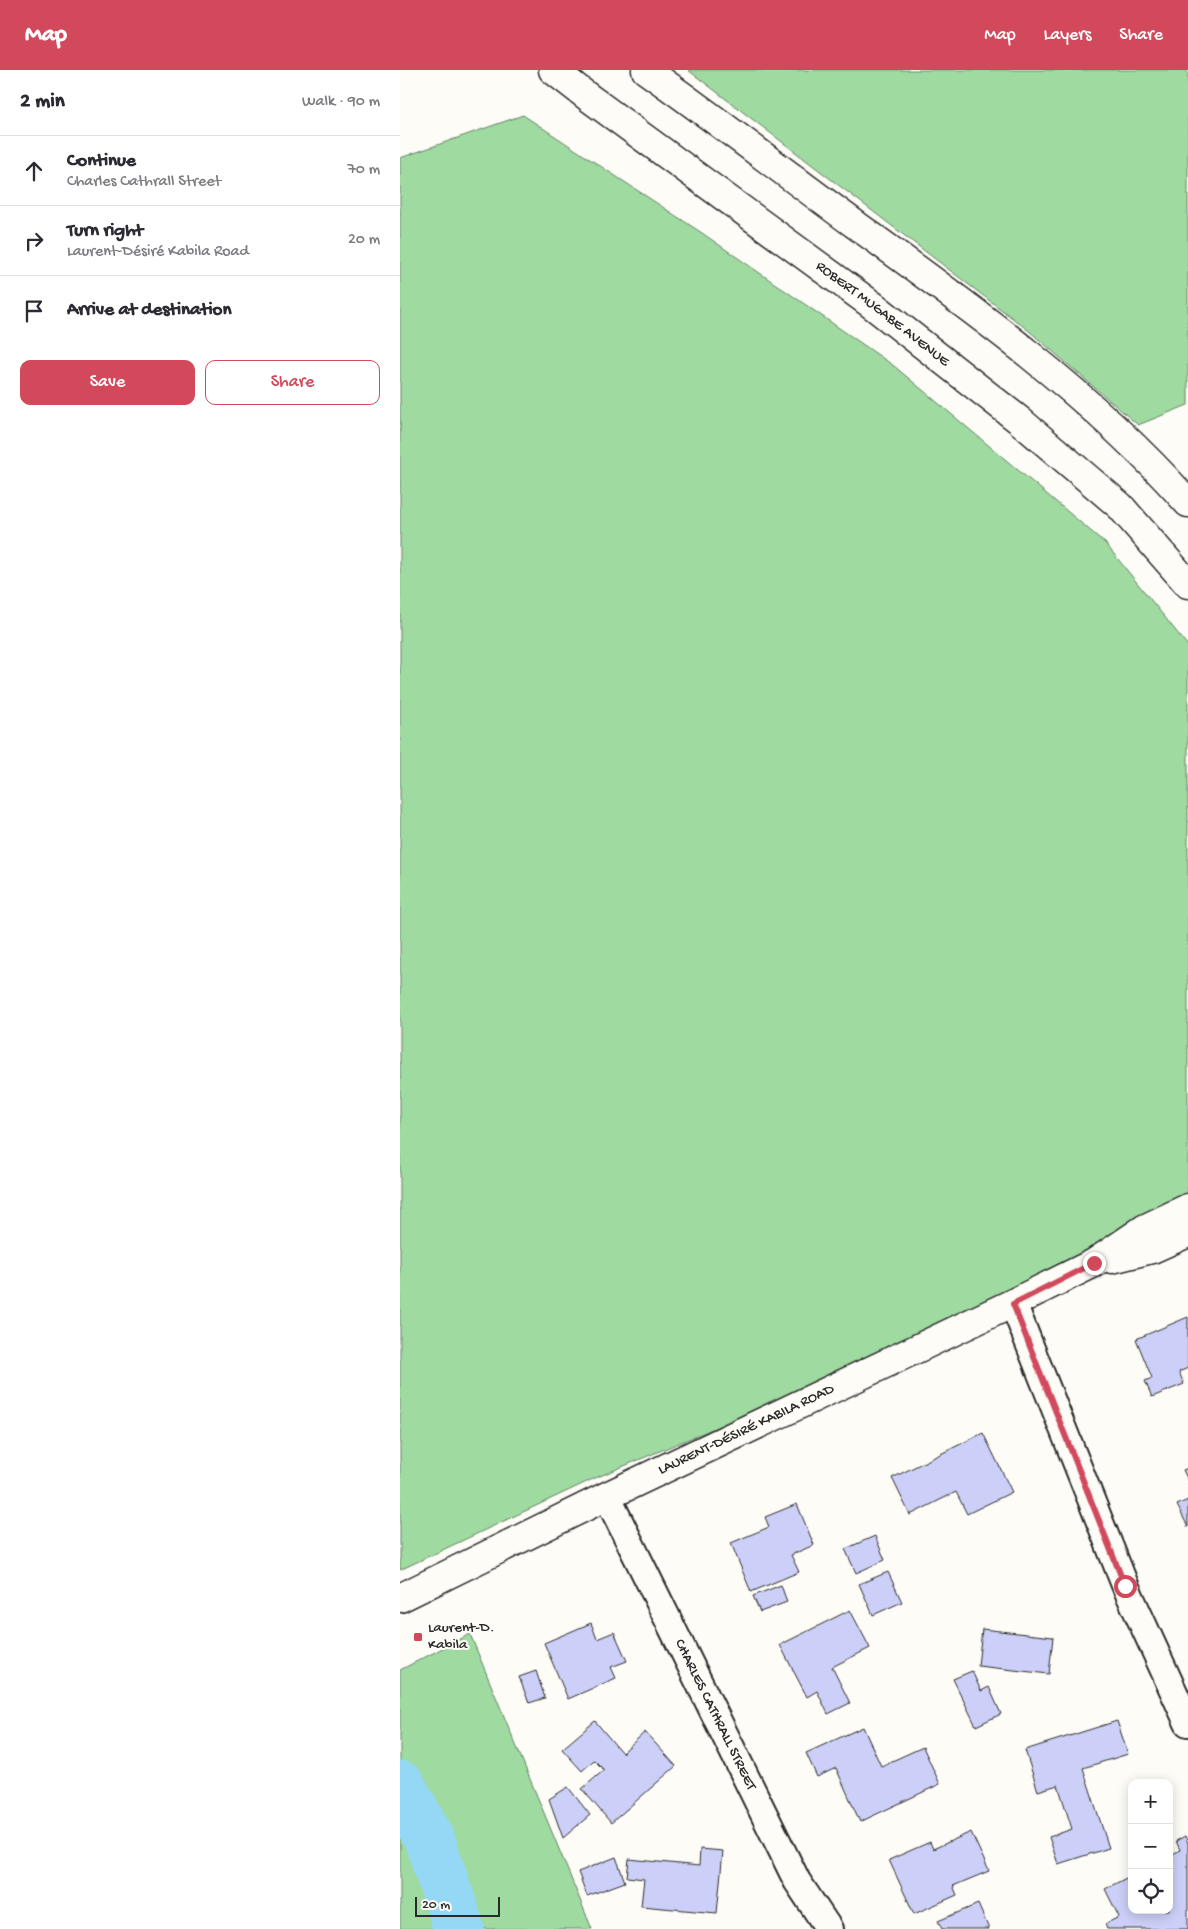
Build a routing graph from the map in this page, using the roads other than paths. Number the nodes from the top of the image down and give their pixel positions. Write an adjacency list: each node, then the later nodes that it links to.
1 (553, 70): 4 (main road, ROBERT MUGABE AVENUE)
2 (646, 70): 3 (main road)
3 (1188, 503)
4 (1188, 584)
5 (1188, 1208): 7 (main road, LAURENT-DÉSIRÉ KABILA ROAD)
6 (1188, 1233): 7 (main road, LAURENT-DÉSIRÉ KABILA ROAD)
7 (1094, 1263): 8 (main road, LAURENT-DÉSIRÉ KABILA ROAD)
8 (1013, 1304): 9 (main road, LAURENT-DÉSIRÉ KABILA ROAD); 11 (street)
9 (607, 1496): 10 (main road, LAURENT-DÉSIRÉ KABILA ROAD); 12 (street, CHARLES CATHRALL STREET)
10 (400, 1598)
11 (1188, 1723)
12 (829, 1929)

